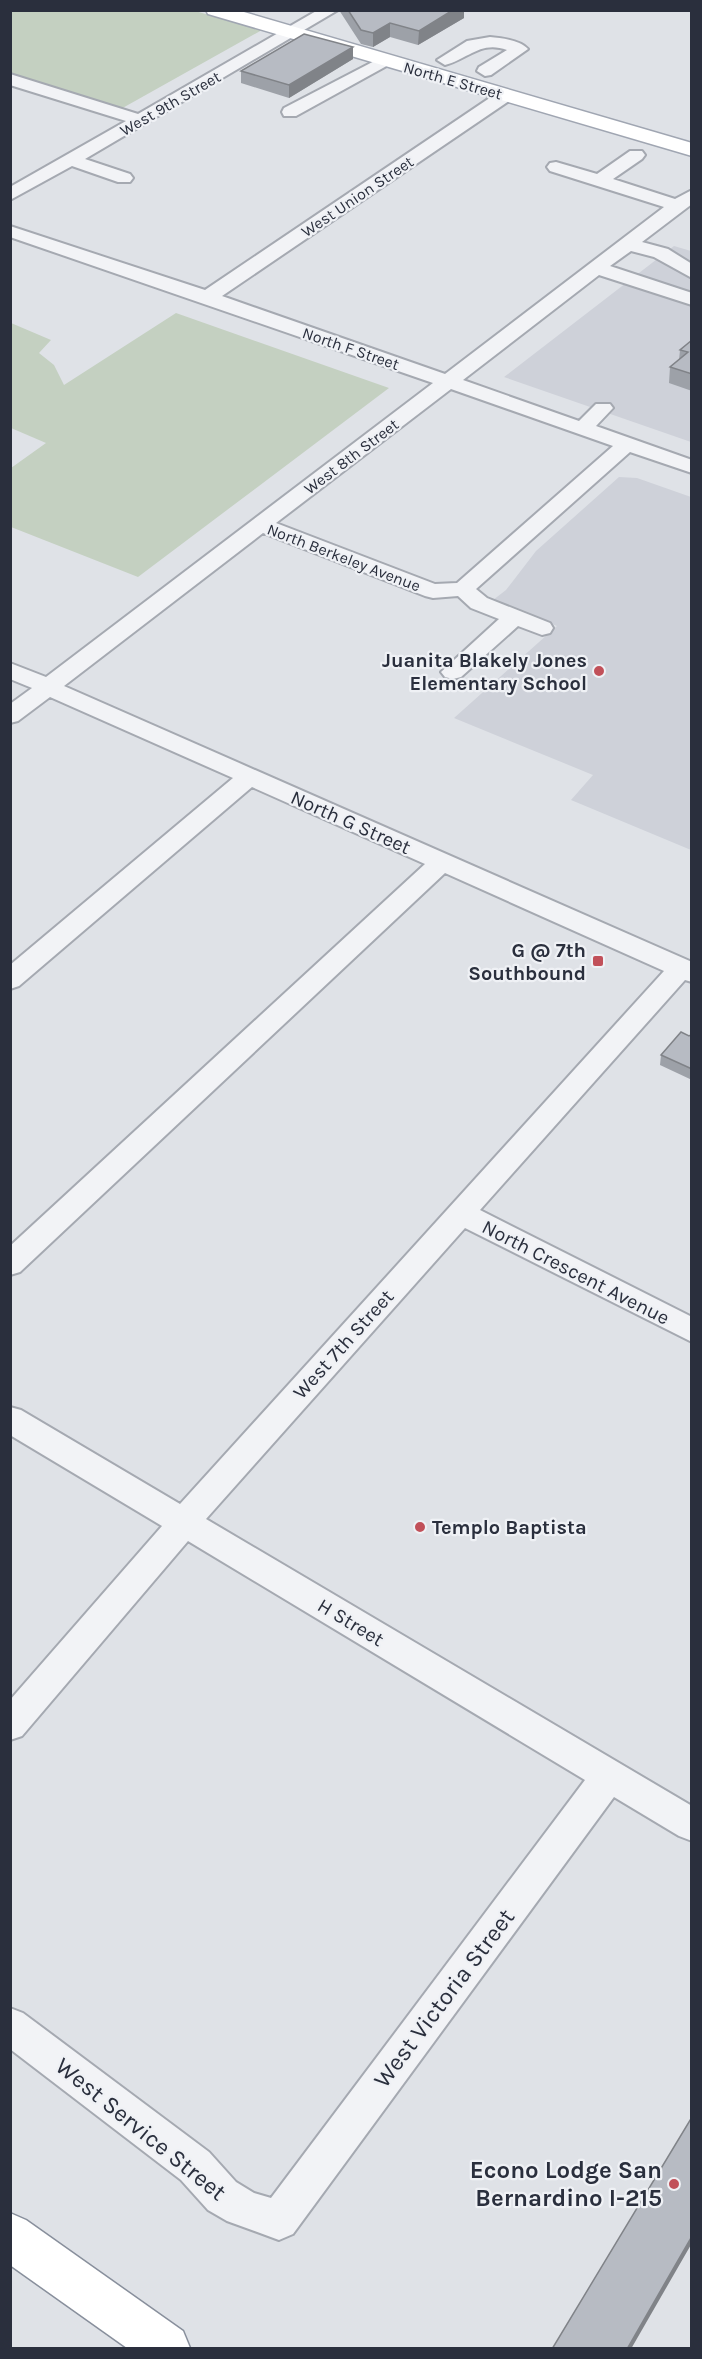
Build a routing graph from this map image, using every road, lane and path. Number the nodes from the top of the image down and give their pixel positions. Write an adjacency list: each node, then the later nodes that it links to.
1 (215, 10): 5 (main road, North E Street)
2 (274, 10): 4 (main road, North E Street)
3 (330, 10): 4 (street, West 9th Street)
4 (311, 21): 5 (street, West 9th Street); 7 (main road, North E Street)
5 (291, 33): 6 (main road, North E Street); 12 (street, West 9th Street)
6 (386, 60): 10 (main road, North E Street); 11 (street)
7 (445, 60): 8 (main road, North E Street); 8 (street)
8 (485, 71): 13 (main road, North E Street)
9 (10, 79): 12 (street)
10 (506, 95): 14 (main road, North E Street); 28 (street, West Union Street)
11 (290, 112)
12 (141, 120): 16 (street, West 9th Street)
13 (692, 132)
14 (692, 150)
15 (636, 154): 19 (street)
16 (71, 160): 18 (street); 20 (street, West 9th Street)
17 (556, 167): 19 (street)
18 (124, 178)
19 (598, 181): 21 (street)
20 (10, 195)
21 (685, 200): 24 (street, West 8th Street)
22 (10, 231): 23 (street, North F Street)
23 (36, 240): 25 (street); 28 (street, North F Street)
24 (628, 244): 26 (street, West 8th Street); 27 (street)
25 (17, 251)
26 (596, 268): 29 (street); 30 (street, West 8th Street)
27 (692, 273)
28 (207, 297): 30 (street, North F Street)
29 (692, 299)
30 (447, 382): 32 (street, North F Street); 35 (street, West 8th Street)
31 (603, 408): 32 (street)
32 (582, 429): 33 (street, North F Street)
33 (626, 445): 34 (street, North F Street); 36 (street)
34 (692, 467)
35 (260, 525): 36 (street, North Berkeley Avenue); 41 (street, West 8th Street)
36 (463, 589): 37 (street)
37 (514, 618): 38 (street); 40 (street)
38 (542, 628)
39 (10, 670): 41 (street, North G Street)
40 (453, 672)
41 (49, 687): 42 (street, West 8th Street); 43 (street, North G Street)
42 (10, 716)
43 (249, 777): 44 (street, North G Street); 46 (street)
44 (442, 862): 45 (street, North G Street); 48 (street)
45 (686, 970): 47 (street, West 7th Street)
46 (10, 980)
47 (461, 1213): 49 (street, North Crescent Avenue); 51 (street, West 7th Street)
48 (10, 1264)
49 (692, 1330)
50 (10, 1419): 51 (street, H Street)
51 (184, 1522): 52 (street, West 7th Street); 53 (street, H Street)
52 (10, 1725)
53 (609, 1776): 54 (street, H Street); 56 (street, West Victoria Street)
54 (692, 1825)
55 (10, 2026): 56 (street, West Service Street)
56 (279, 2220)
57 (10, 2236): 58 (main road)
58 (166, 2349)

